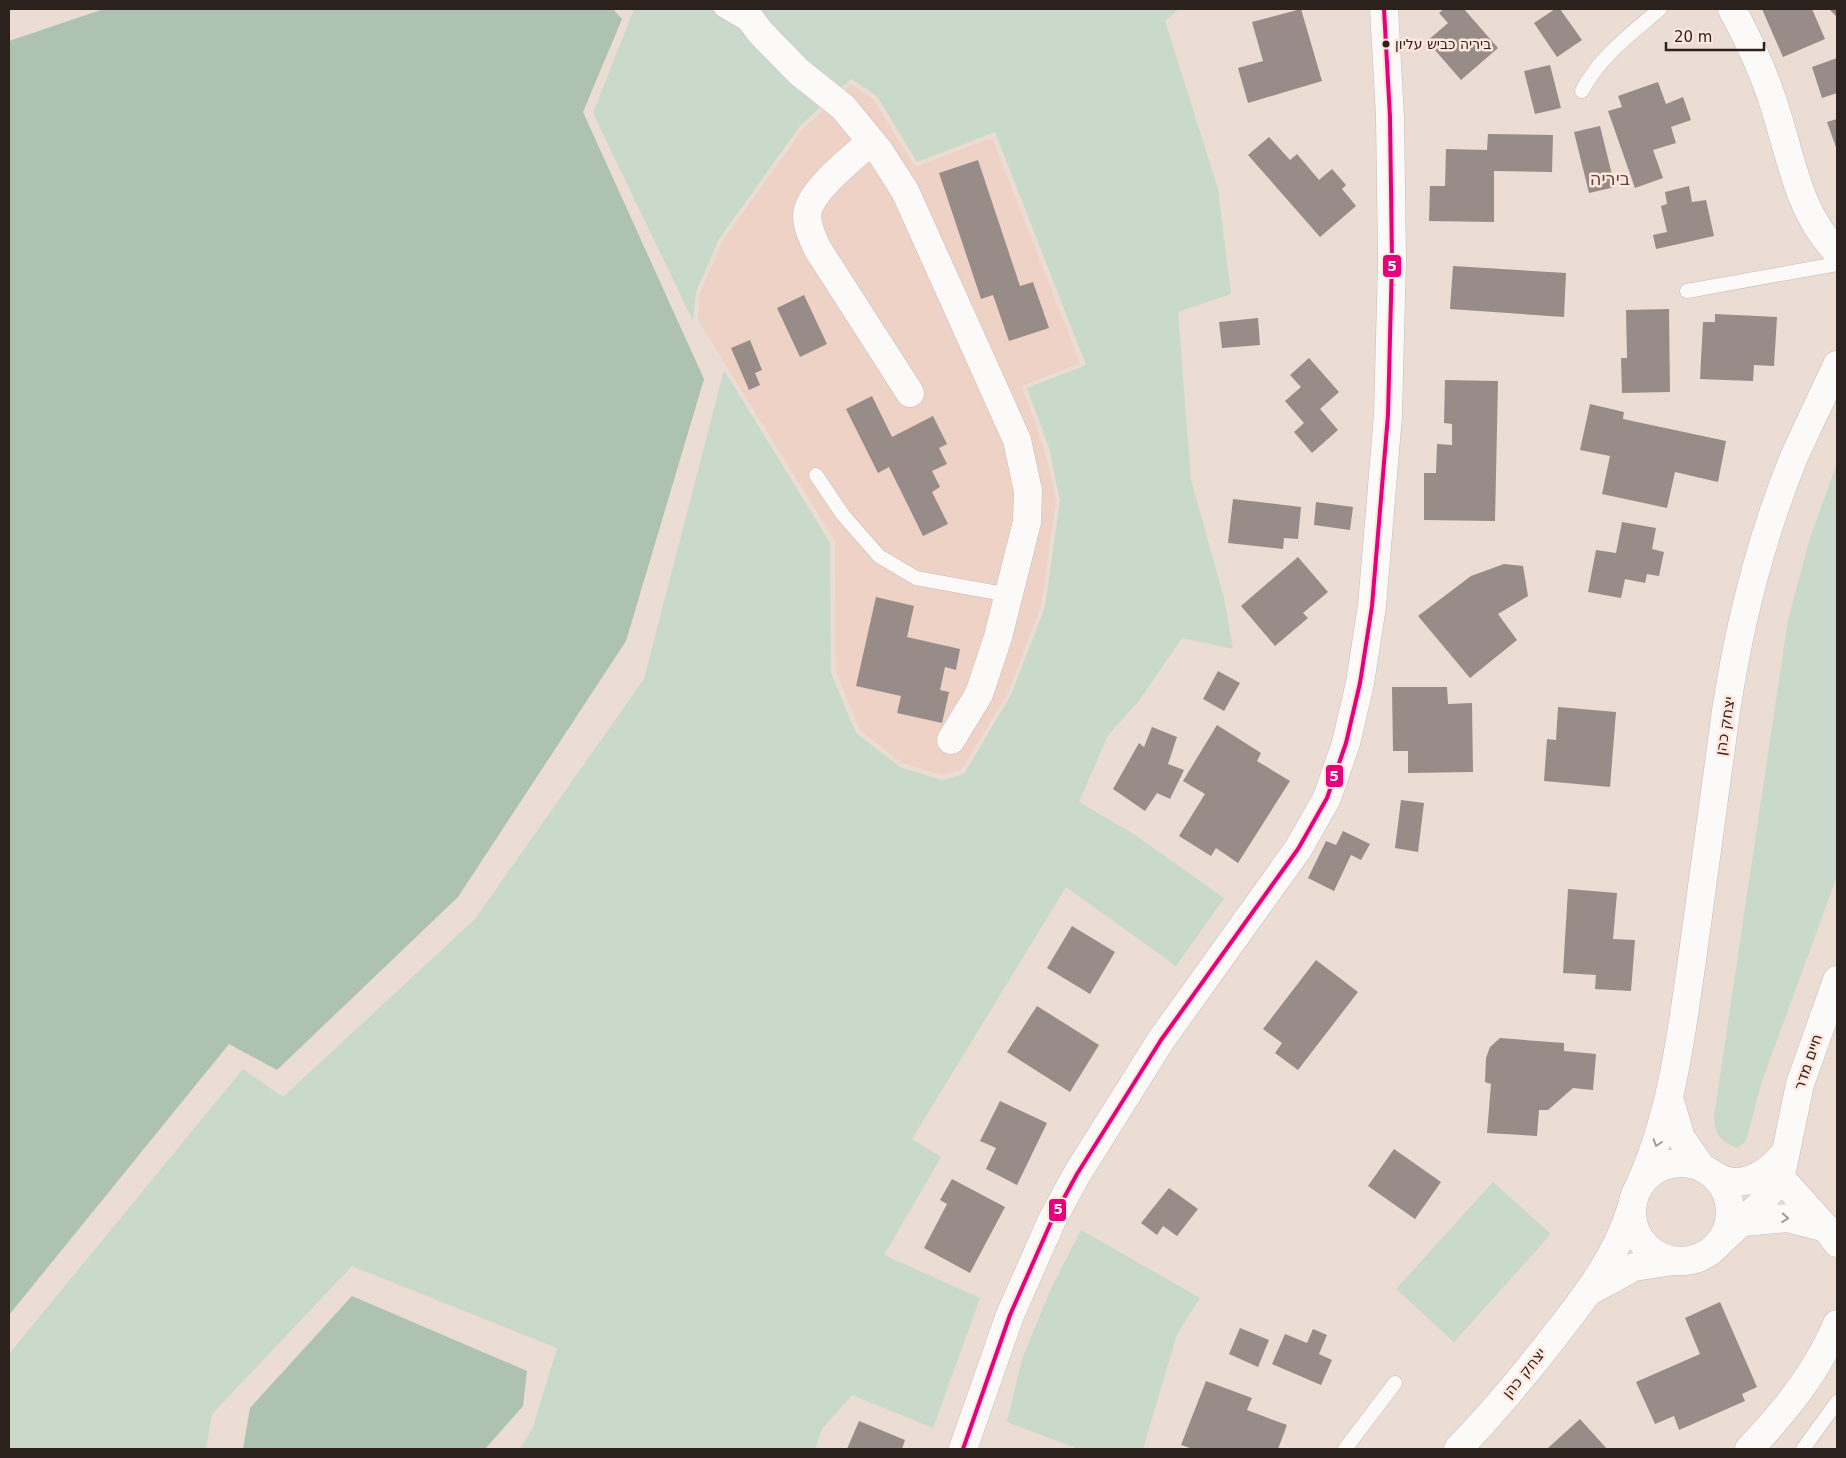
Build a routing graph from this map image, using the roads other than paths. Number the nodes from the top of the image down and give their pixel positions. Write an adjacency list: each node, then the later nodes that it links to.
1 (722, 9): 6 (lane)
2 (743, 9): 6 (street)
3 (1384, 9): 31 (street)
4 (1660, 9): 7 (lane)
5 (1732, 9): 9 (street)
6 (760, 32): 8 (street)
7 (1582, 91)
8 (871, 141): 13 (street); 15 (street)
9 (1837, 252)
10 (1837, 264): 11 (lane)
11 (1687, 291)
12 (1837, 364): 18 (street, יצחק כהן)
13 (910, 393)
14 (816, 475): 15 (lane)
15 (1009, 595): 16 (street)
16 (951, 740)
17 (1837, 980): 19 (street, חיים מדר)
18 (1670, 1102): 20 (street, יצחק כהן); 21 (street, יצחק כהן, one-way to 21)
19 (1780, 1163): 20 (street); 23 (street, חיים מדר); 24 (street)
20 (1706, 1171): 21 (street); 25 (street)
21 (1641, 1182): 22 (street)
22 (1631, 1209): 26 (street); 27 (street, יצחק כהן)
23 (1742, 1222): 24 (street, one-way to 24); 25 (street, חיים מדר)
24 (1832, 1236)
25 (1720, 1242): 26 (street)
26 (1673, 1261): 27 (street, יצחק כהן)
27 (1586, 1294): 33 (street, יצחק כהן)
28 (1837, 1324): 34 (street)
29 (1395, 1383): 32 (lane)
30 (1837, 1402): 35 (lane)
31 (963, 1449)
32 (1345, 1449)
33 (1458, 1449)
34 (1749, 1449)
35 (1803, 1449)

